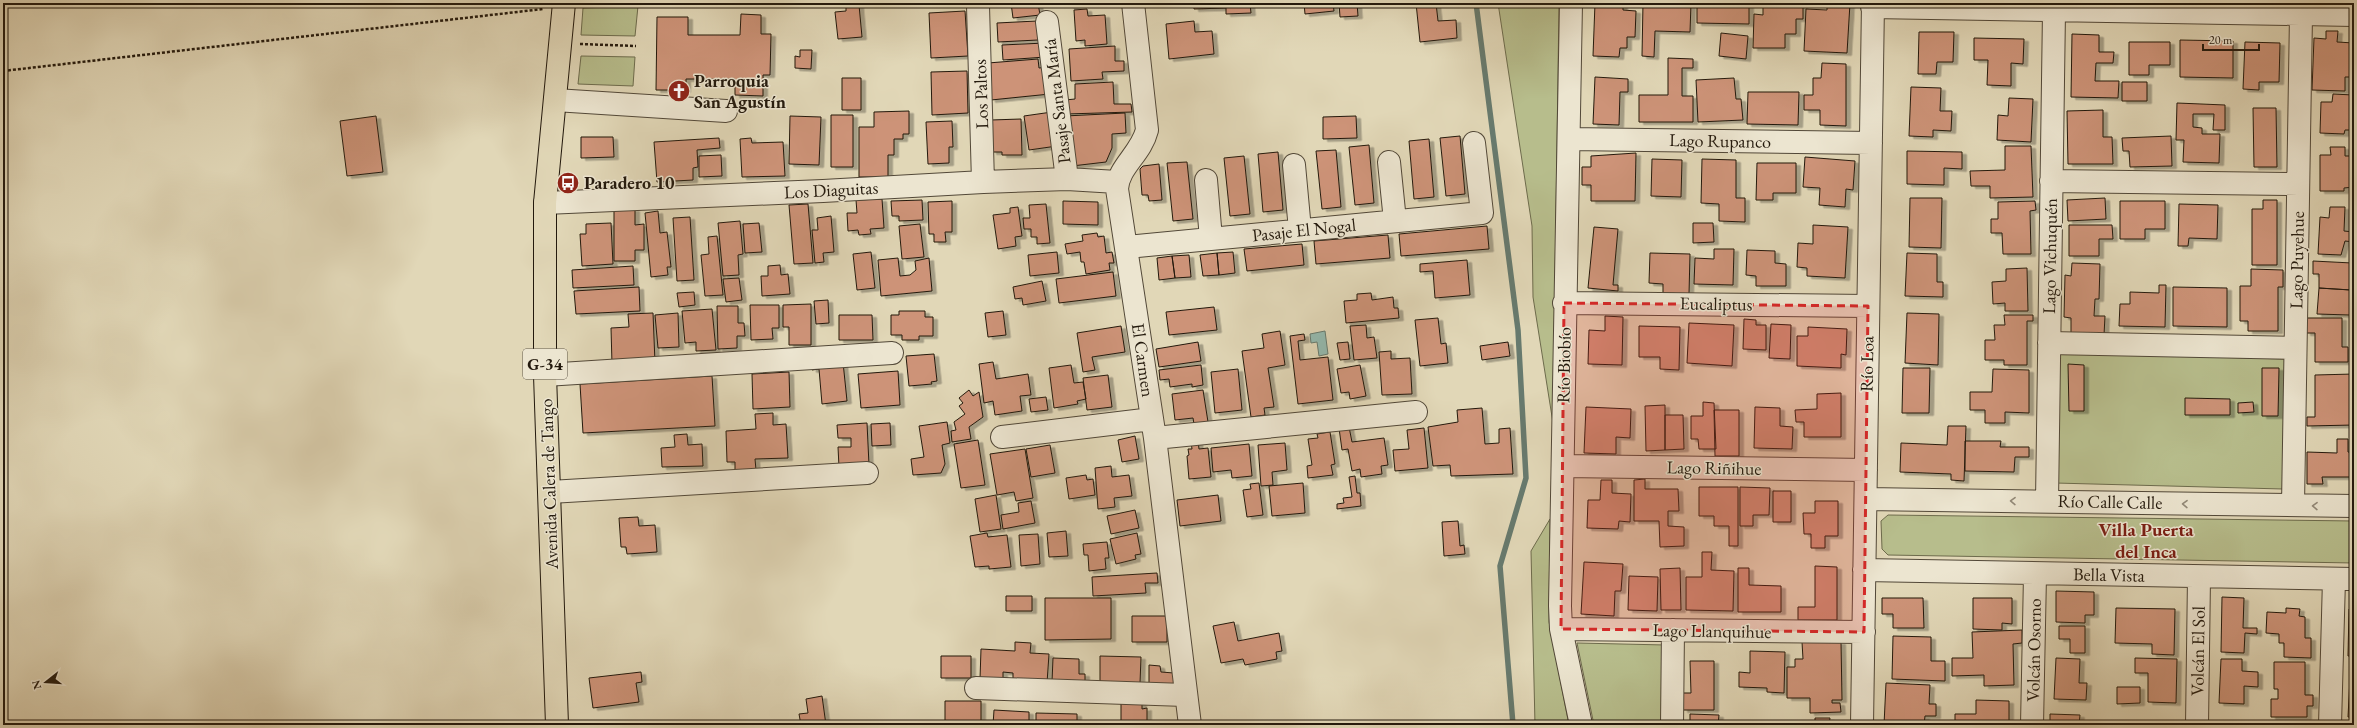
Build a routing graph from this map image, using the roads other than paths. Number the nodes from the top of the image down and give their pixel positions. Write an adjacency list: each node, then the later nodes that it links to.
1 (1133, 3): 21 (street)
2 (1571, 3): 12 (street, Río Biobío)
3 (564, 4): 10 (main road, Avenida Calera de Tango / G-34)
4 (1873, 5): 6 (street); 14 (street, Río Loa)
5 (978, 6): 20 (street, Los Paltos)
6 (2054, 11): 7 (street); 19 (street, Lago Vichuquén)
7 (2301, 15): 8 (street); 22 (street, Lago Puyehue)
8 (2354, 15)
9 (1047, 22): 17 (street, Pasaje Santa María)
10 (555, 100): 11 (street); 23 (main road, Avenida Calera de Tango / G-34)
11 (726, 111)
12 (1569, 139): 14 (street, Lago Rupanco); 28 (street, Río Biobío)
13 (1474, 143): 24 (street, Pasaje El Nogal)
14 (1870, 144): 29 (street, Río Loa)
15 (1389, 162): 24 (street)
16 (1294, 165): 25 (street)
17 (1067, 179): 20 (street, Los Diaguitas); 21 (street, Los Diaguitas)
18 (1206, 180): 26 (street)
19 (2051, 181): 22 (street); 30 (street, Lago Vichuquén)
20 (983, 182): 23 (street, Los Diaguitas)
21 (1117, 182): 27 (street, El Carmen)
22 (2298, 184): 31 (street, Lago Puyehue)
23 (545, 203): 33 (main road, Avenida Calera de Tango / G-34)
24 (1395, 221): 25 (street, Pasaje El Nogal)
25 (1300, 230): 26 (street, Pasaje El Nogal)
26 (1211, 239): 27 (street, Pasaje El Nogal)
27 (1127, 247): 35 (street, El Carmen)
28 (1564, 303): 29 (street, Eucaliptus); 37 (street, Río Biobío)
29 (1868, 306): 38 (street, Río Loa)
30 (2049, 343): 31 (street); 42 (street, Lago Vichuquén)
31 (2296, 348): 43 (street, Lago Puyehue)
32 (892, 353): 33 (street)
33 (545, 375): 40 (main road, Avenida Calera de Tango / G-34)
34 (1416, 412): 35 (street)
35 (1153, 428): 36 (street); 53 (street, El Carmen)
36 (1002, 437)
37 (1563, 466): 38 (street, Lago Riñihue); 49 (street, Río Biobío)
38 (1866, 470): 41 (street, Río Loa)
39 (867, 473): 40 (street)
40 (550, 492): 54 (main road, Avenida Calera de Tango / G-34)
41 (1866, 499): 42 (street, Río Calle Calle, one-way to 41); 45 (street, Río Loa)
42 (2047, 501): 43 (street, Río Calle Calle, one-way to 42)
43 (2293, 505): 44 (street, Río Calle Calle, one-way to 43)
44 (2354, 506)
45 (1864, 570): 46 (street, Bella Vista); 51 (street, Río Loa)
46 (2035, 575): 47 (street, Bella Vista); 59 (street, Volcán Osorno)
47 (2199, 577): 48 (street, Bella Vista); 60 (street, Volcán El Sol)
48 (2344, 579): 61 (street)
49 (1561, 629): 50 (street, Lago Llanquihue); 56 (street, Río Biobío)
50 (1673, 630): 51 (street, Lago Llanquihue); 57 (street)
51 (1864, 632): 58 (street, Río Loa)
52 (976, 688): 53 (street)
53 (1185, 695): 55 (street, El Carmen)
54 (557, 725)
55 (1190, 725)
56 (1581, 725)
57 (1672, 725)
58 (1862, 725)
59 (2032, 725)
60 (2197, 725)
61 (2330, 725)

